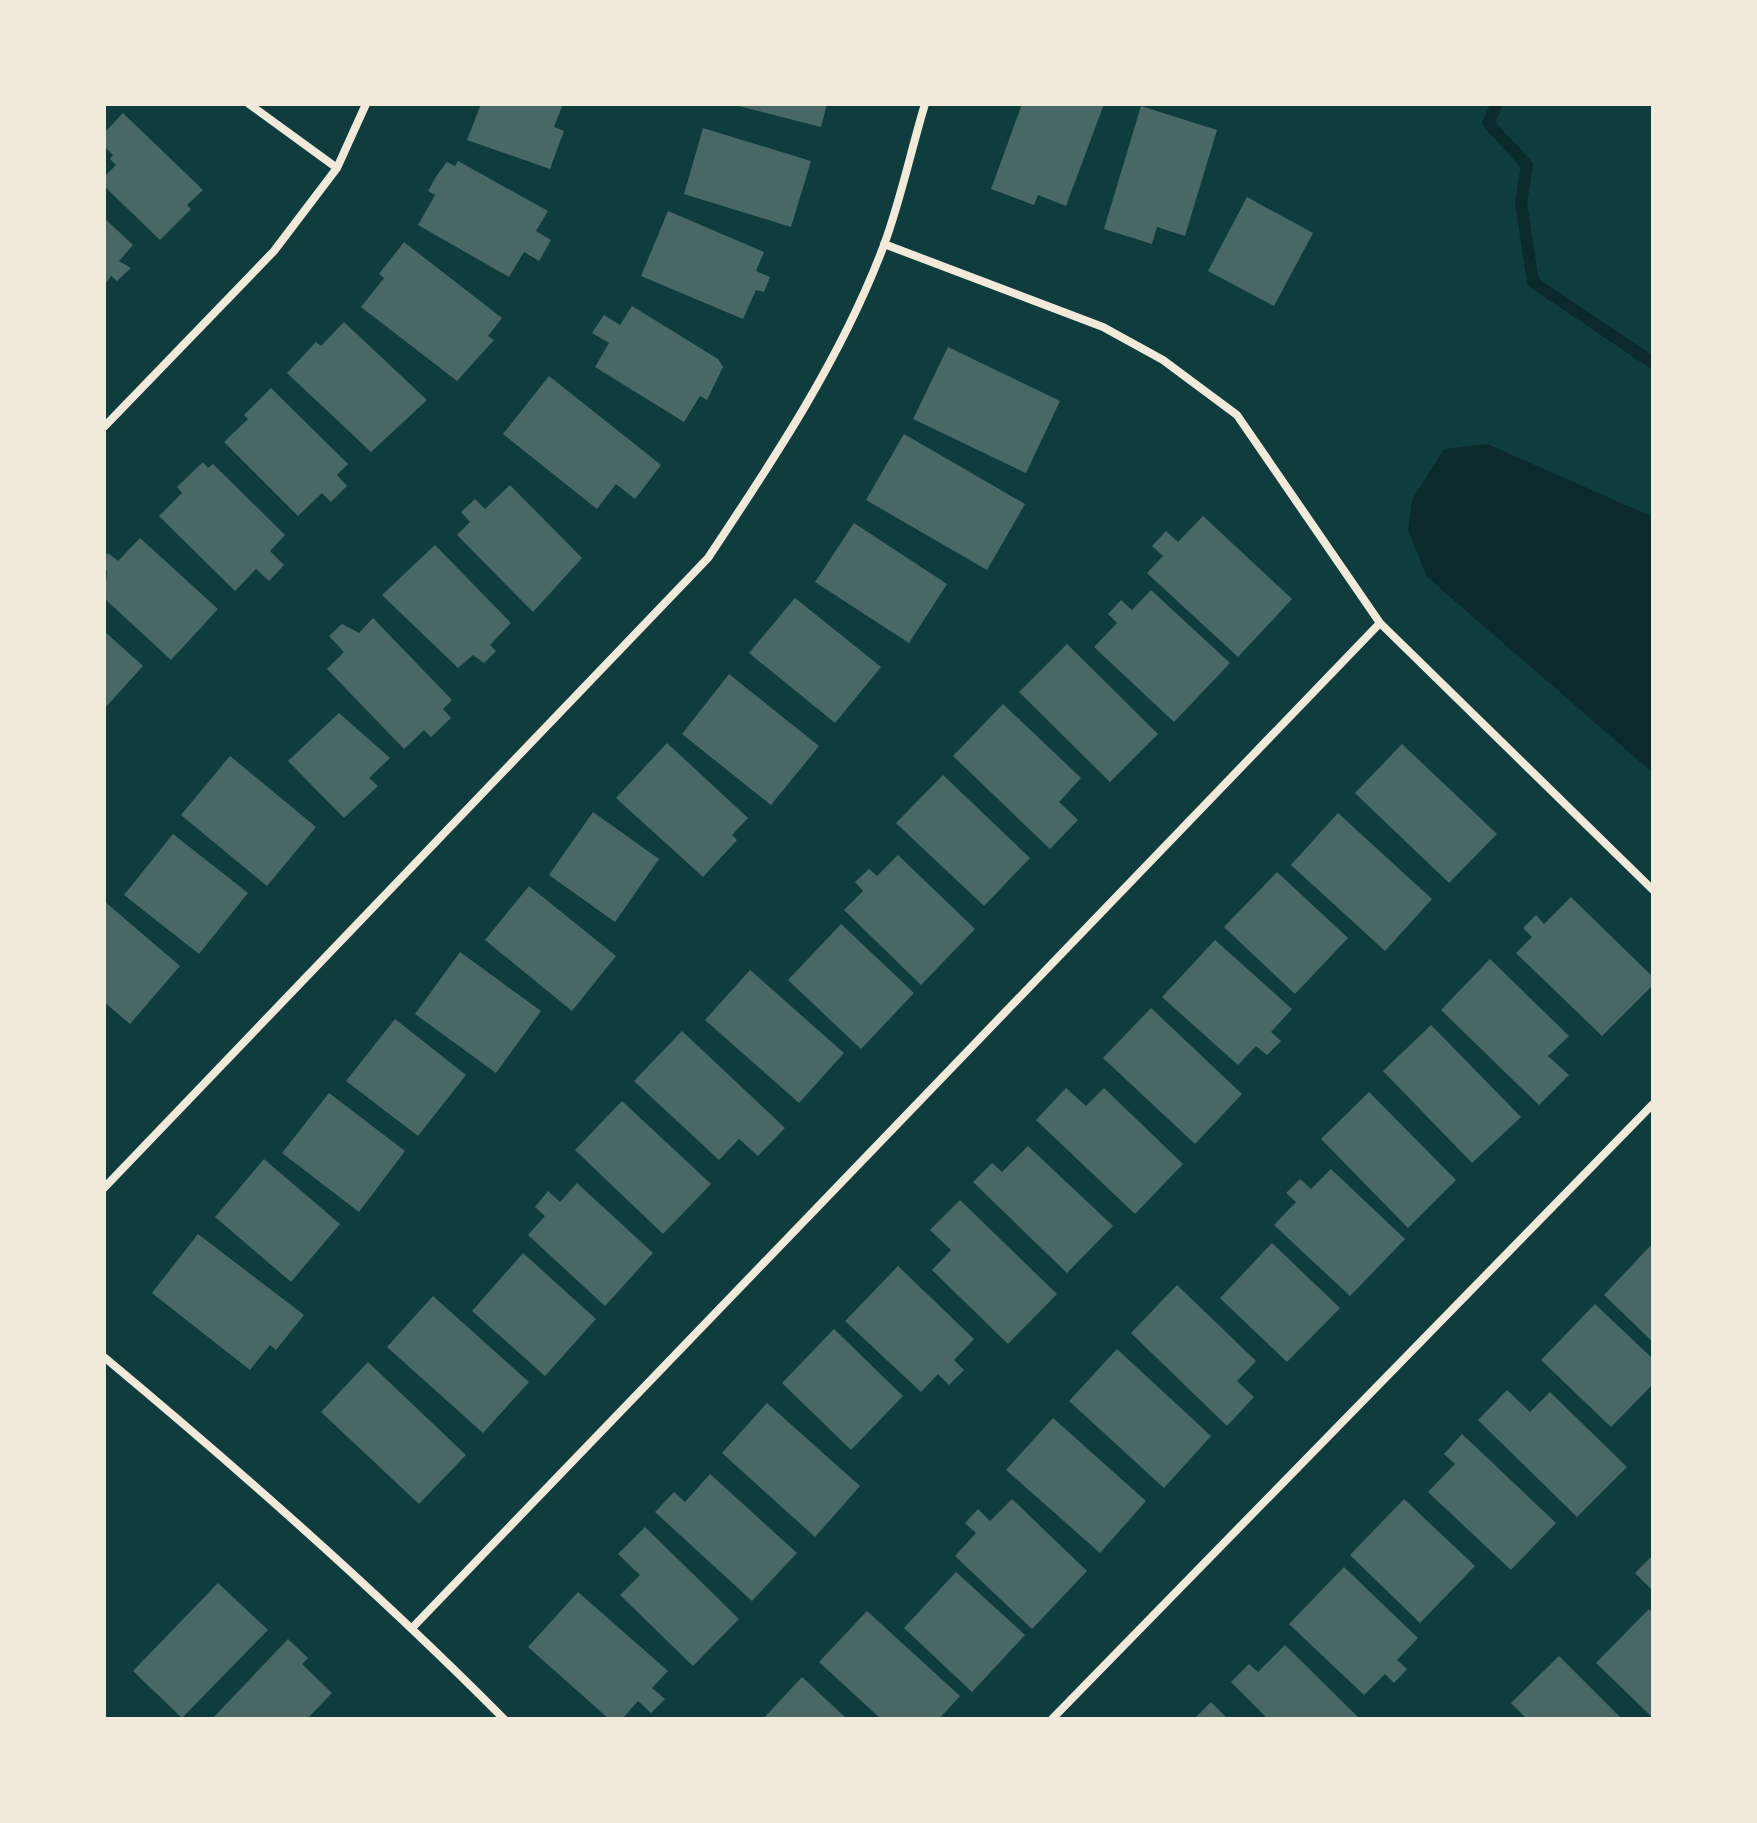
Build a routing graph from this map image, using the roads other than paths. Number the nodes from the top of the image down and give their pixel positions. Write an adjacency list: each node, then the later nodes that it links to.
1 (249, 104): 4 (street)
2 (366, 104): 4 (street)
3 (925, 104): 5 (street)
4 (337, 168): 6 (street)
5 (884, 244): 7 (street); 10 (street)
6 (104, 427)
7 (1380, 623): 8 (street); 12 (street)
8 (1653, 890)
9 (1653, 1104): 14 (street)
10 (104, 1188)
11 (104, 1357): 12 (street)
12 (413, 1627): 13 (street)
13 (504, 1719)
14 (1052, 1719)

